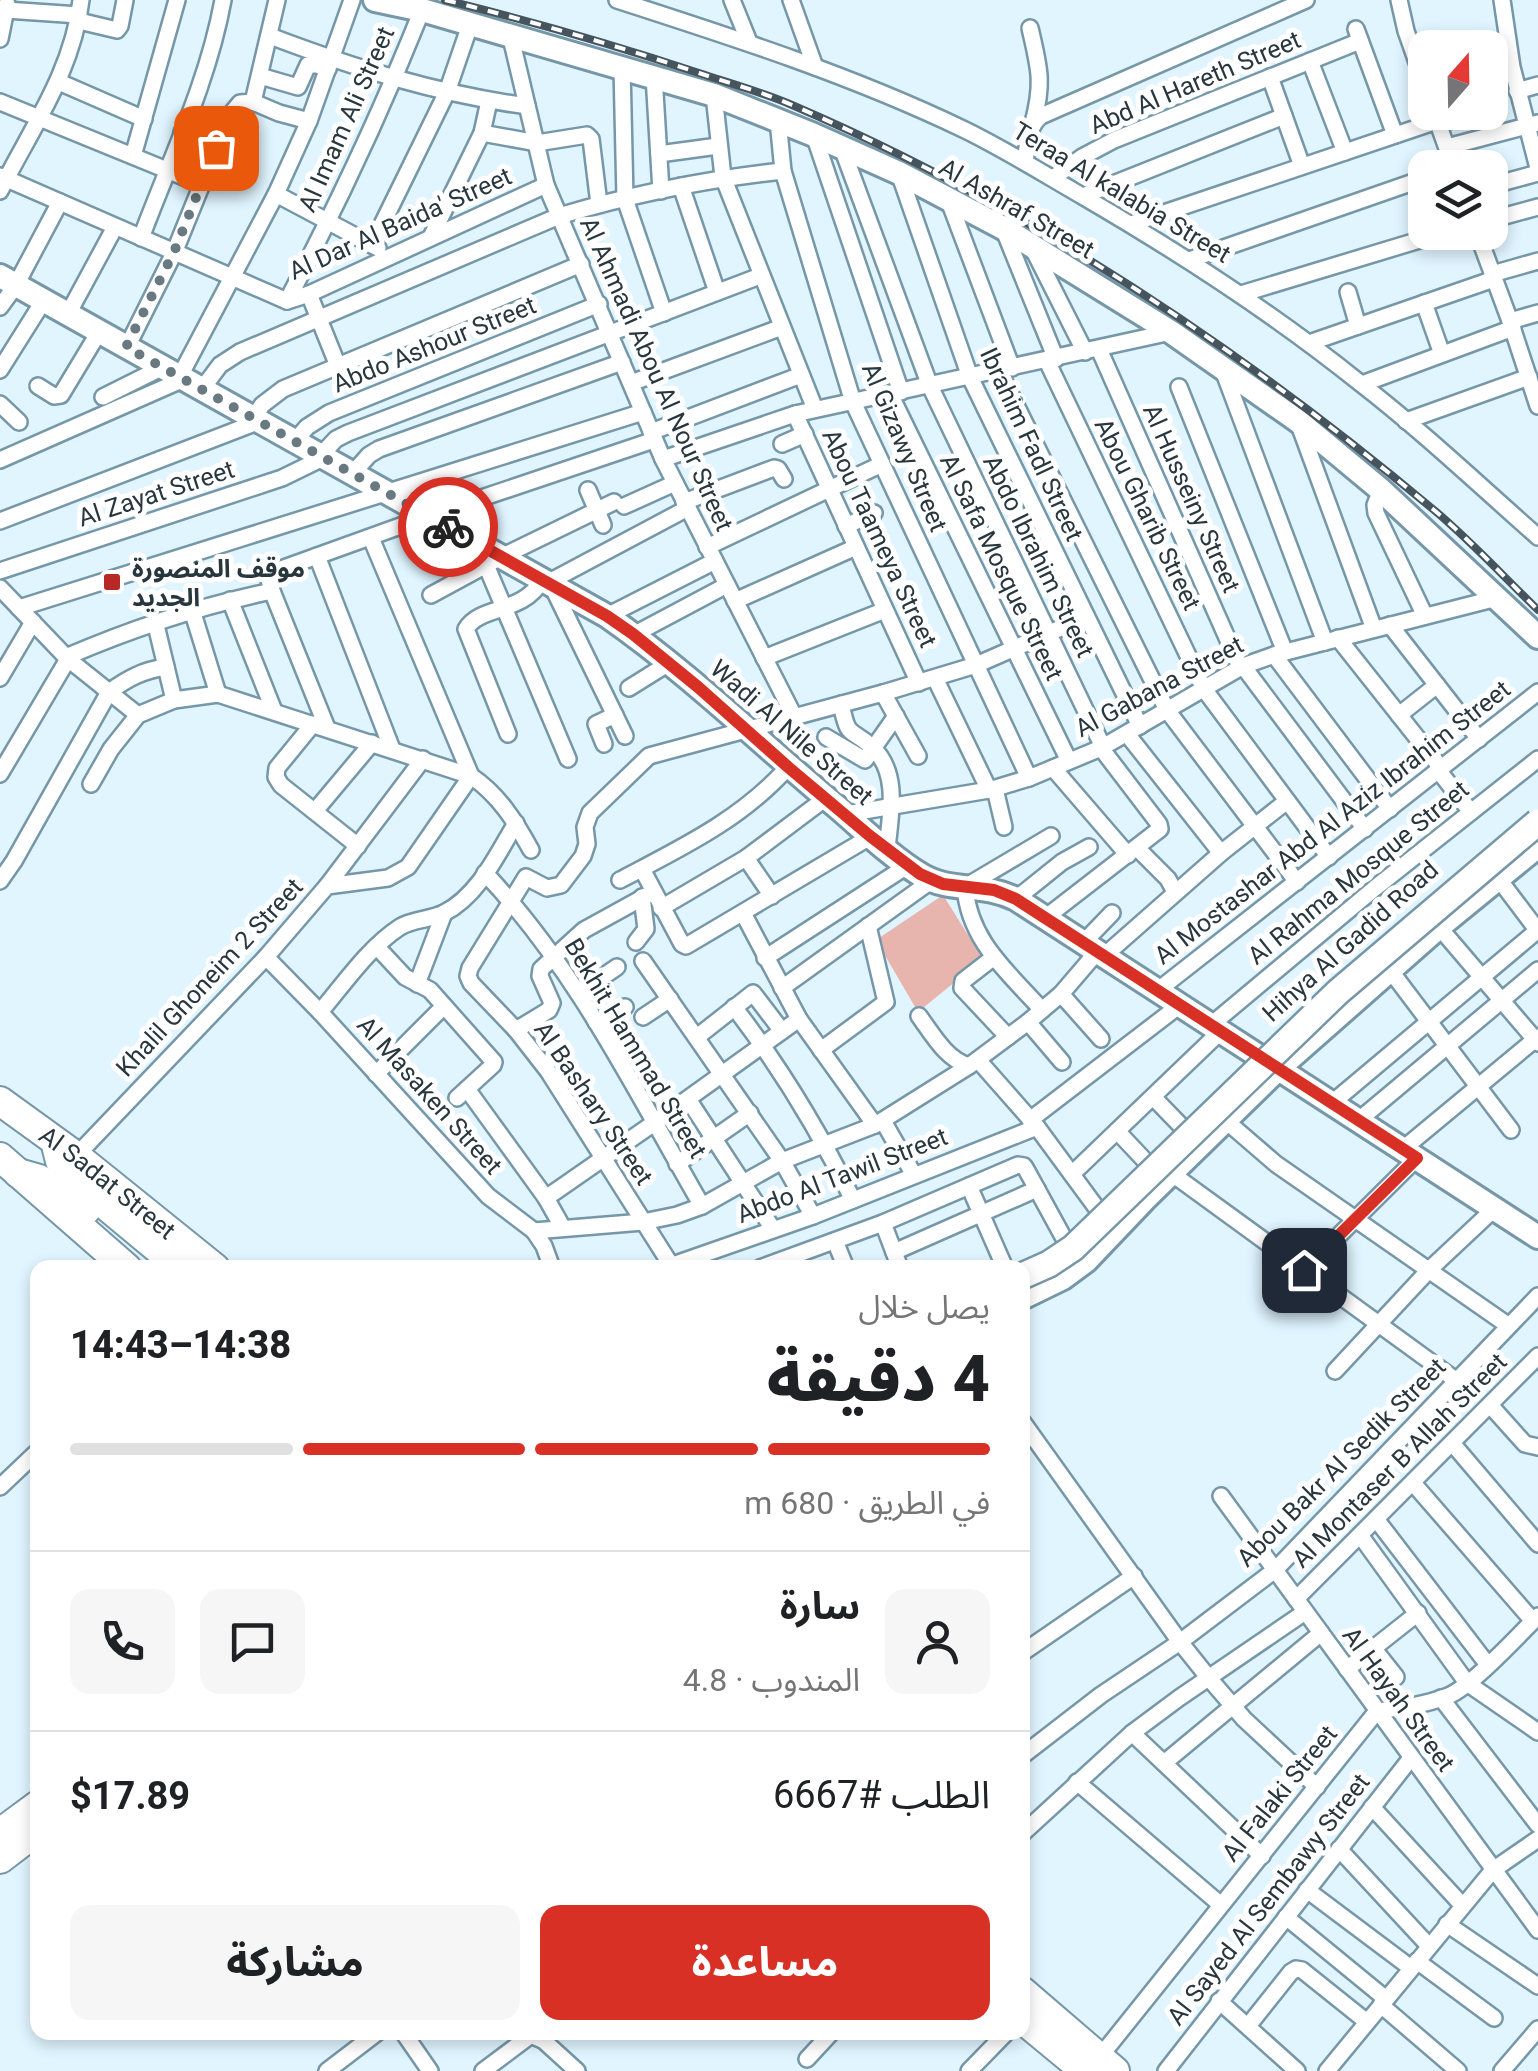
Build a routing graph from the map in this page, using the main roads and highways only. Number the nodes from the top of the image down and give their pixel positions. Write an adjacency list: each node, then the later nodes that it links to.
1 (1538, 822): 10 (main road, bridge)
2 (1538, 835): 11 (main road)
3 (0, 1101): 4 (highway, Al Sadat Street)
4 (65, 1148): 8 (highway); 9 (highway, Al Sadat Street)
5 (9, 1165): 6 (highway, Al Sadat Street); 7 (highway)
6 (118, 1260)
7 (147, 1260)
8 (171, 1260)
9 (205, 1260)
10 (1030, 1272)
11 (1030, 1284)
12 (21, 1822): 13 (highway)
13 (0, 1859)
14 (1030, 1999): 16 (highway)
15 (1030, 2025): 16 (highway)
16 (1100, 2067)

